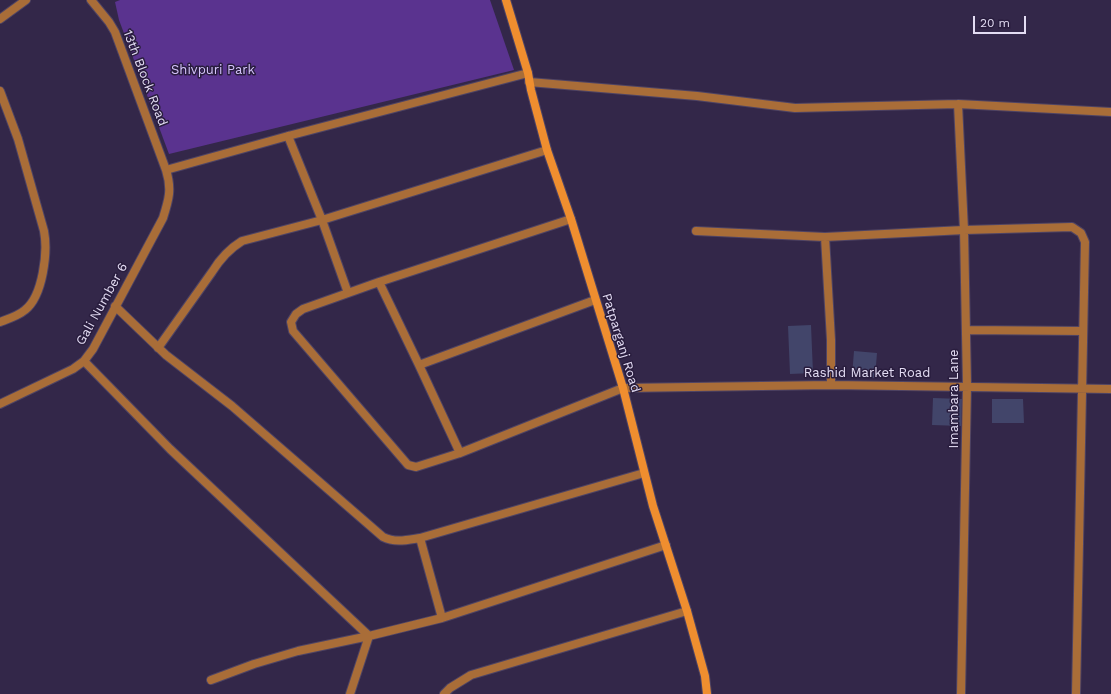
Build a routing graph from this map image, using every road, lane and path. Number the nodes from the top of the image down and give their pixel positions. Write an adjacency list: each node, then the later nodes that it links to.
1 (26, 0): 4 (street)
2 (91, 0): 12 (street, 13th Block Road)
3 (506, 0): 5 (street, Patparganj Road)
4 (0, 19)
5 (528, 73): 6 (street, Patparganj Road); 10 (street)
6 (529, 82): 8 (street); 11 (street, Patparganj Road)
7 (0, 91): 22 (street)
8 (958, 104): 9 (street); 15 (street, Imambara Lane)
9 (1111, 112)
10 (288, 136): 12 (street); 14 (street)
11 (547, 150): 13 (street, Patparganj Road); 14 (street)
12 (166, 170): 21 (street, Gali Number 6)
13 (571, 219): 18 (street); 20 (street, Patparganj Road)
14 (322, 220): 19 (street); 25 (street)
15 (964, 230): 17 (street); 23 (street, Imambara Lane); 24 (street)
16 (696, 231): 17 (street)
17 (825, 236): 28 (street)
18 (379, 282): 19 (street); 27 (street)
19 (348, 292): 34 (street)
20 (595, 300): 27 (street); 30 (street, Patparganj Road)
21 (115, 306): 25 (street); 26 (street, Gali Number 6)
22 (0, 322)
23 (966, 330): 24 (street); 29 (street, Imambara Lane)
24 (1083, 331): 31 (street)
25 (158, 348): 36 (street)
26 (84, 361): 33 (street, Gali Number 6); 40 (street)
27 (419, 364): 34 (street)
28 (831, 385): 29 (street, Rashid Market Road); 30 (street, Rashid Market Road)
29 (967, 386): 31 (street, Rashid Market Road); 45 (street, Imambara Lane)
30 (623, 388): 34 (street); 35 (street, Patparganj Road)
31 (1082, 388): 32 (street, Rashid Market Road); 46 (street)
32 (1111, 389)
33 (0, 404)
34 (460, 452)
35 (644, 473): 36 (street); 37 (street, Patparganj Road)
36 (420, 538): 39 (street)
37 (666, 545): 38 (street, Patparganj Road); 39 (street)
38 (687, 611): 43 (street); 44 (street, Patparganj Road)
39 (442, 618): 40 (street)
40 (369, 636): 41 (street); 42 (street)
41 (210, 680)
42 (350, 694)
43 (444, 694)
44 (707, 694)
45 (961, 694)
46 (1076, 694)

